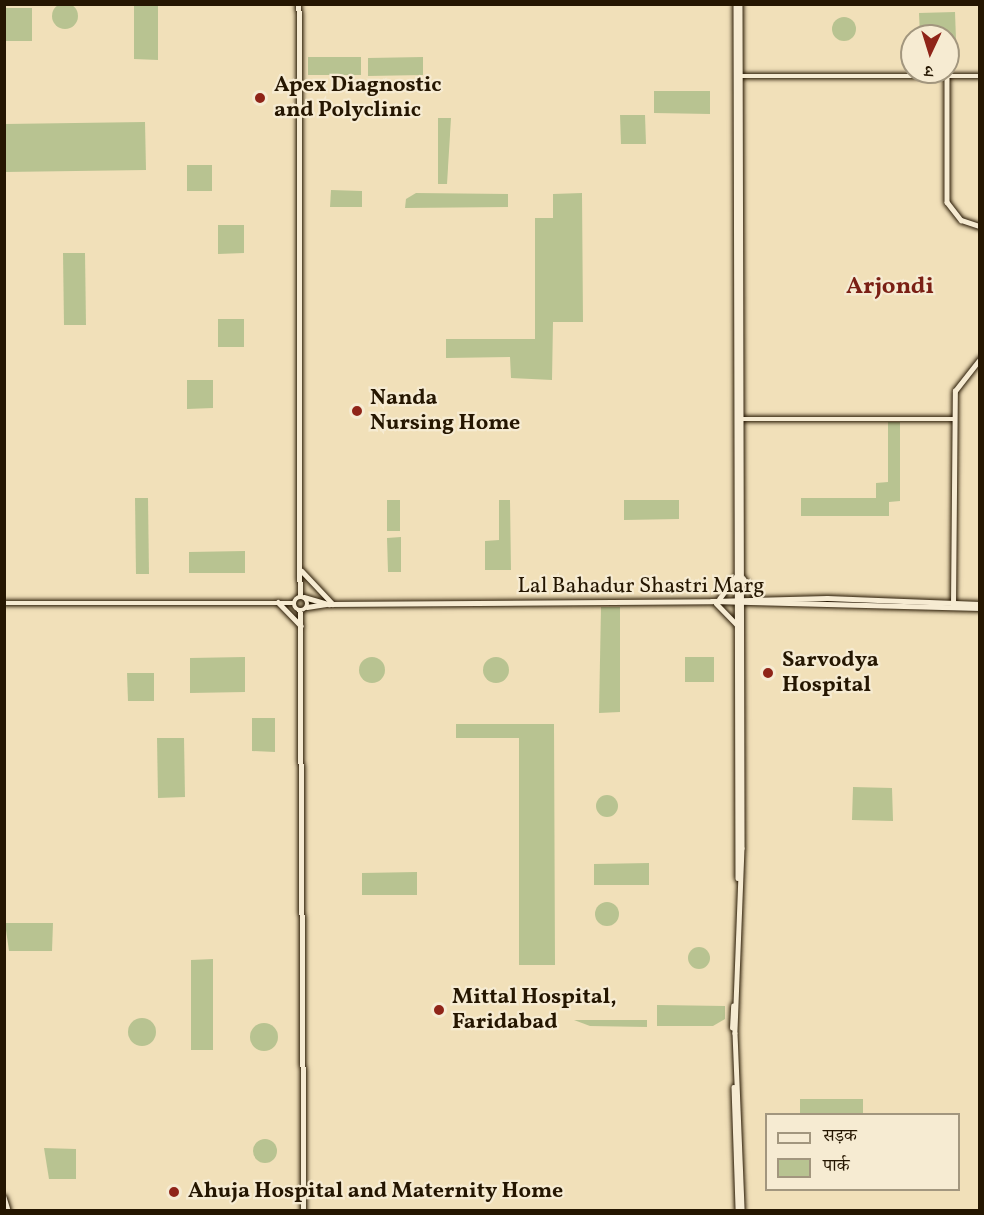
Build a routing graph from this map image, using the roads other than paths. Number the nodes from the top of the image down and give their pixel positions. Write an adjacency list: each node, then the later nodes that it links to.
1 (299, 4): 12 (street)
2 (738, 4): 3 (street)
3 (738, 76): 4 (street); 10 (street)
4 (900, 76)
5 (960, 76): 6 (street)
6 (980, 76)
7 (947, 84): 8 (street)
8 (980, 226)
9 (980, 359): 11 (street)
10 (739, 419): 11 (street); 13 (street)
11 (954, 419): 22 (street)
12 (302, 571): 14 (street); 21 (street)
13 (740, 574): 15 (street); 16 (street); 17 (street)
14 (302, 597): 20 (street); 21 (street, Lal Bahadur Shastri Marg); 24 (street)
15 (757, 598): 17 (street); 22 (street)
16 (716, 601): 17 (street, Lal Bahadur Shastri Marg); 21 (street, Lal Bahadur Shastri Marg); 26 (street)
17 (740, 601): 22 (street, Lal Bahadur Shastri Marg); 26 (street); 31 (street)
18 (278, 602): 19 (street); 20 (street); 27 (street)
19 (4, 603)
20 (294, 603): 25 (street)
21 (331, 604): 24 (street)
22 (953, 605): 23 (street)
23 (980, 606)
24 (307, 607): 25 (street)
25 (300, 611): 27 (street)
26 (737, 625): 31 (street)
27 (301, 626): 30 (street)
28 (4, 1197): 29 (street)
29 (8, 1210)
30 (304, 1210)
31 (740, 1210)

